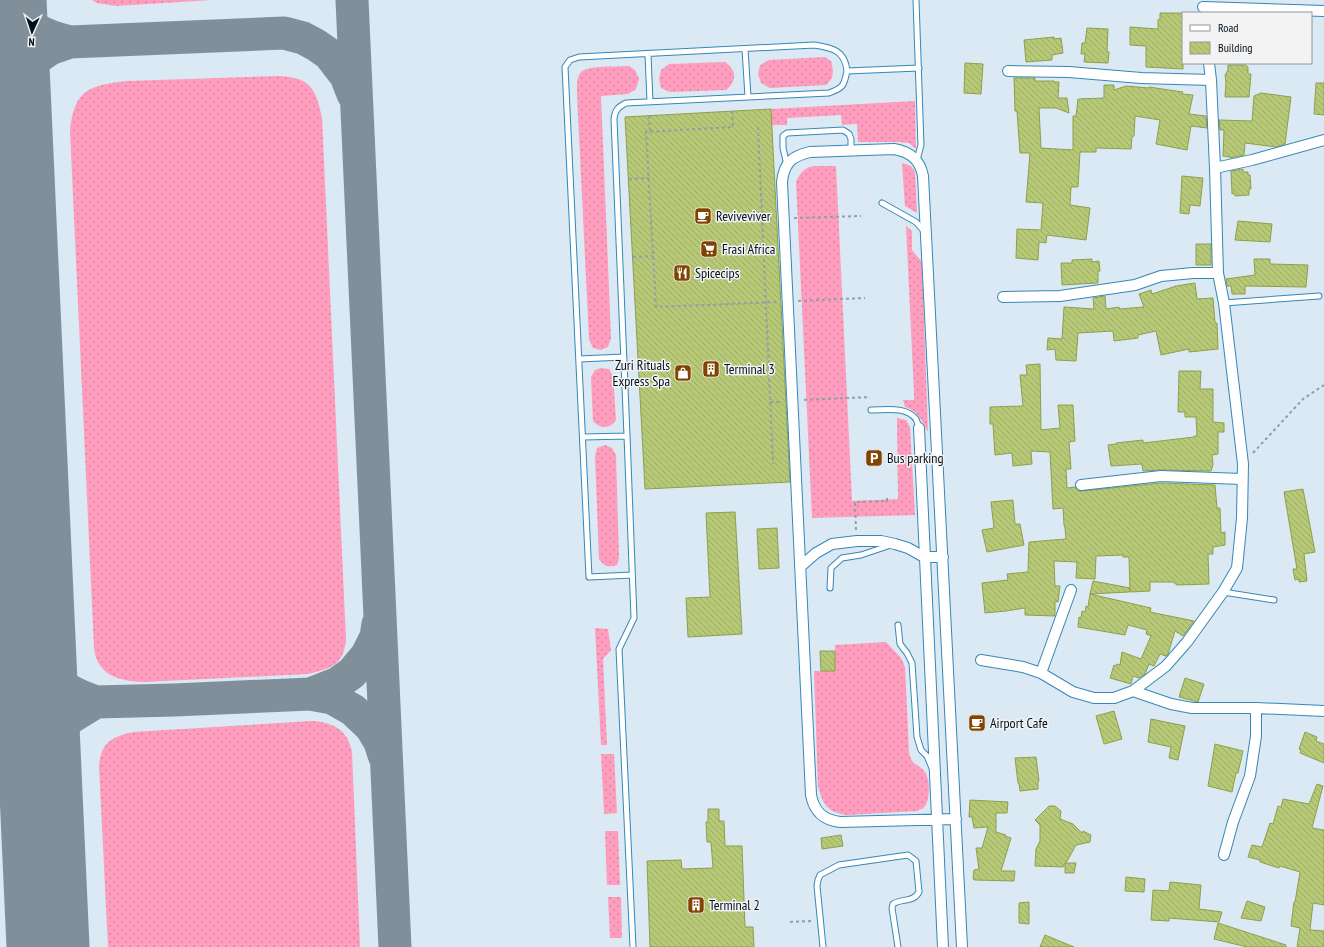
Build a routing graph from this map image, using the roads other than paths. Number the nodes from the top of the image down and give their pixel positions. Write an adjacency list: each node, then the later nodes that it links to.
1 (916, 0): 7 (lane)
2 (1203, 7): 3 (street)
3 (1324, 10)
4 (745, 49): 5 (lane); 8 (lane); 11 (lane)
5 (648, 54): 12 (lane); 25 (lane)
6 (1209, 64): 10 (street)
7 (919, 68): 8 (lane); 15 (lane)
8 (847, 71): 11 (lane)
9 (1008, 71): 10 (street)
10 (1211, 80): 17 (street)
11 (748, 97): 12 (lane)
12 (650, 102): 24 (lane)
13 (1324, 140): 17 (street)
14 (852, 151): 15 (street); 16 (street); 16 (lane)
15 (917, 160): 19 (street)
16 (787, 165): 35 (street)
17 (1215, 168): 20 (street)
18 (882, 203): 19 (lane)
19 (927, 241): 34 (street)
20 (1218, 273): 22 (street); 23 (street)
21 (1319, 296): 23 (lane)
22 (1003, 297)
23 (1224, 303): 30 (street)
24 (624, 357): 25 (lane); 28 (lane)
25 (579, 359): 29 (lane)
26 (871, 410): 27 (lane)
27 (919, 428): 33 (street)
28 (627, 436): 29 (lane); 36 (lane)
29 (583, 438): 36 (lane)
30 (1242, 479): 31 (street); 39 (street)
31 (1081, 485)
32 (895, 544): 33 (street); 35 (street); 37 (lane)
33 (924, 557): 34 (street); 47 (street)
34 (943, 557): 48 (street)
35 (800, 567): 49 (street)
36 (632, 575): 51 (lane)
37 (830, 588)
38 (1071, 590): 43 (street)
39 (1223, 592): 40 (lane); 44 (street)
40 (1274, 600)
41 (898, 625): 47 (lane)
42 (981, 660): 43 (street)
43 (1041, 673): 44 (street)
44 (1133, 691): 45 (street)
45 (1256, 708): 46 (street); 50 (street)
46 (1324, 711)
47 (934, 775): 49 (street)
48 (956, 819): 49 (street); 55 (street)
49 (936, 820): 54 (street)
50 (1224, 855)
51 (633, 947)
52 (823, 947): 53 (lane)
53 (898, 947)
54 (943, 947)
55 (962, 947)

